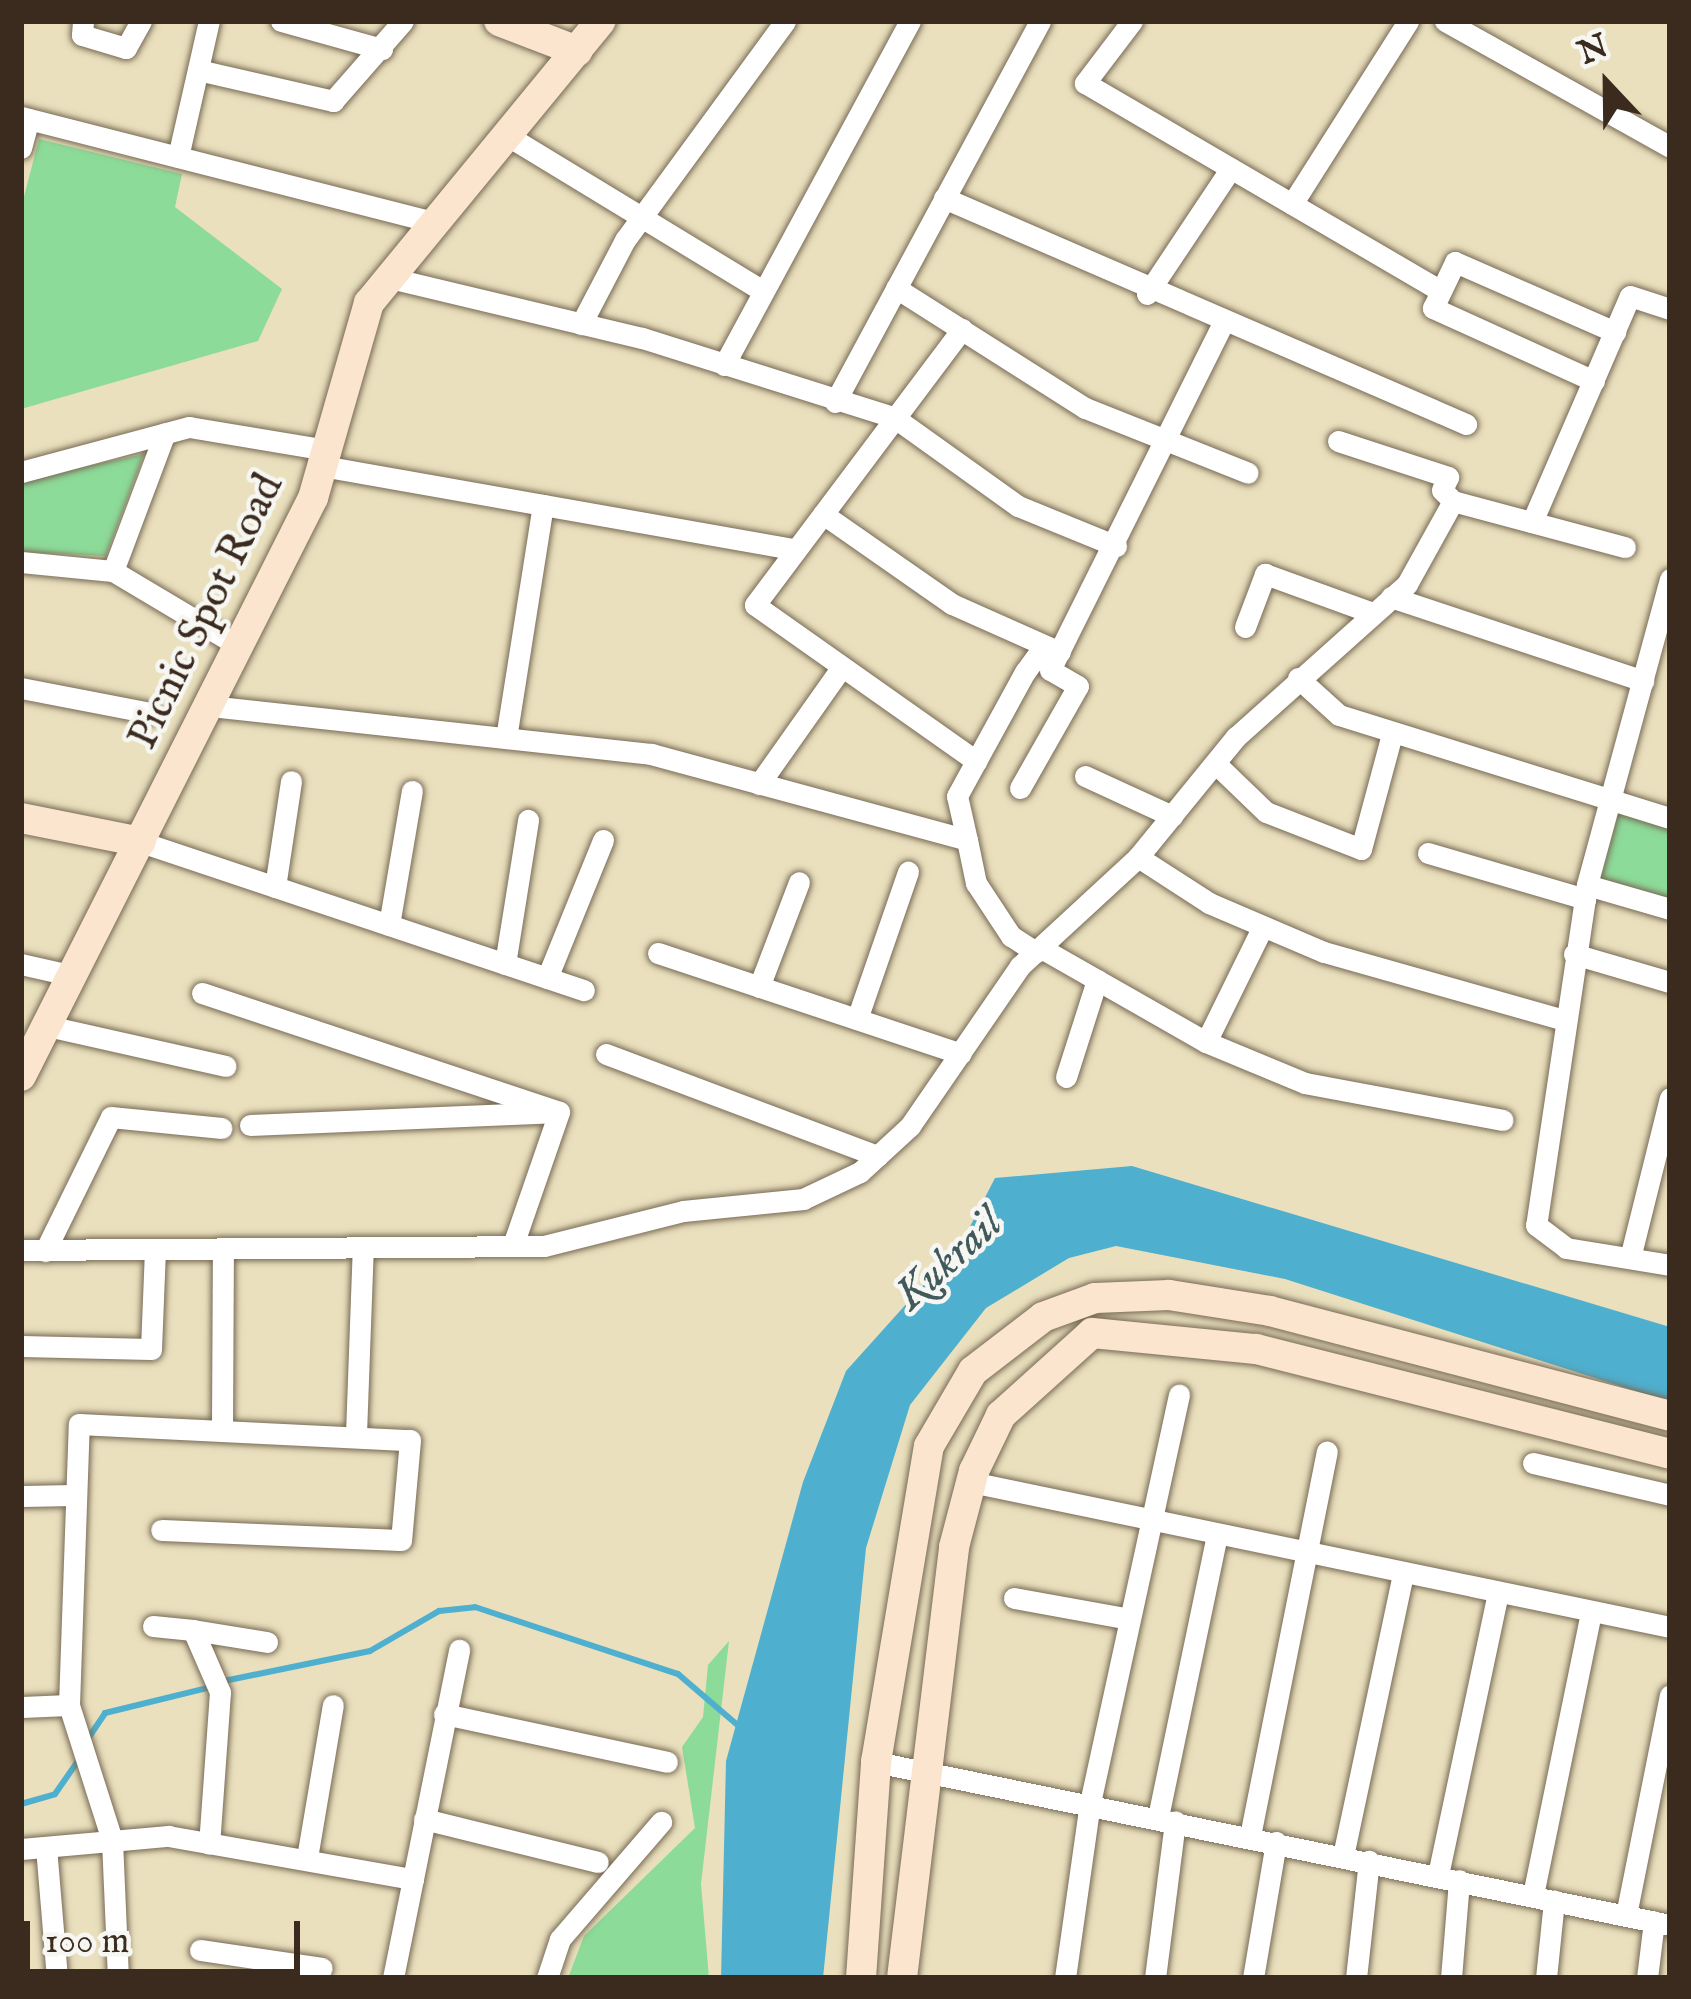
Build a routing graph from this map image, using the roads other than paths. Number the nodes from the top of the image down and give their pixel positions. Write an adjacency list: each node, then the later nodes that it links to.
1 (83, 21): 2 (street)
2 (141, 21)
3 (209, 21): 17 (street)
4 (281, 21): 15 (street)
5 (404, 21): 15 (street)
6 (499, 21): 16 (street)
7 (601, 21): 16 (street, Picnic Spot Road)
8 (784, 21): 26 (street)
9 (910, 21): 30 (street)
10 (1040, 21): 24 (street)
11 (1132, 21): 23 (street)
12 (1408, 21): 25 (street)
13 (1445, 21): 14 (street)
14 (1470, 26): 20 (street)
15 (382, 49): 17 (street)
16 (577, 51): 19 (street, Picnic Spot Road)
17 (197, 70): 22 (street)
18 (25, 118): 21 (street); 22 (street)
19 (508, 136): 26 (street); 27 (street, Picnic Spot Road)
20 (1670, 147)
21 (21, 148)
22 (178, 157): 27 (street)
23 (1231, 168): 25 (street); 32 (street)
24 (944, 198): 29 (street); 32 (street)
25 (1292, 204): 31 (street)
26 (641, 218): 30 (street); 34 (street)
27 (436, 223): 28 (street, Picnic Spot Road)
28 (390, 278): 34 (street); 46 (street, Picnic Spot Road)
29 (896, 288): 36 (street); 40 (street)
30 (763, 291): 38 (street)
31 (1441, 291): 37 (street); 39 (street)
32 (1147, 294): 35 (street)
33 (1670, 309): 37 (street)
34 (581, 323): 38 (street)
35 (1222, 325): 42 (street); 44 (street)
36 (962, 329): 41 (street); 44 (street)
37 (1615, 332): 39 (street)
38 (724, 364): 40 (street)
39 (1594, 381): 52 (street)
40 (836, 402): 41 (street)
41 (895, 418): 51 (street); 53 (street)
42 (1466, 424)
43 (165, 433): 46 (street); 47 (street); 57 (street)
44 (1168, 436): 48 (street); 53 (street)
45 (1339, 441): 49 (street)
46 (324, 458): 50 (street); 62 (street, Picnic Spot Road)
47 (21, 472)
48 (1248, 473)
49 (1453, 501): 52 (street); 59 (street)
50 (542, 505): 55 (street); 71 (street)
51 (823, 514): 55 (street); 63 (street)
52 (1532, 522): 54 (street)
53 (1116, 546): 63 (street)
54 (1625, 547)
55 (796, 550): 64 (street)
56 (21, 562): 57 (street)
57 (113, 571): 62 (street)
58 (1670, 579): 66 (street)
59 (1391, 597): 60 (street); 66 (street)
60 (1370, 613): 61 (street); 65 (street)
61 (1245, 627)
62 (239, 646): 68 (street, Picnic Spot Road)
63 (1056, 659): 72 (street); 77 (street)
64 (841, 668): 72 (street); 76 (street)
65 (1298, 678): 70 (street); 73 (street)
66 (1642, 681): 79 (street)
67 (21, 688): 69 (street)
68 (210, 706): 71 (street); 86 (street, Picnic Spot Road)
69 (152, 713)
70 (1392, 734): 73 (street); 79 (street)
71 (506, 738): 76 (street)
72 (976, 761): 85 (street)
73 (1215, 764): 80 (street)
74 (1085, 776): 80 (street)
75 (291, 781): 91 (street)
76 (759, 784): 85 (street)
77 (1020, 788)
78 (412, 791): 94 (street)
79 (1610, 803): 82 (street); 92 (street)
80 (1172, 816): 88 (street)
81 (21, 818): 86 (street)
82 (1670, 818)
83 (528, 820): 100 (street)
84 (604, 840): 102 (street)
85 (967, 840): 96 (street)
86 (142, 842): 91 (street); 101 (street, Picnic Spot Road)
87 (1428, 853): 92 (street)
88 (1138, 857): 95 (street); 96 (street)
89 (908, 872): 108 (street)
90 (800, 882): 105 (street)
91 (275, 887): 94 (street)
92 (1586, 892): 93 (street); 98 (street)
93 (1670, 909)
94 (389, 925): 100 (street)
95 (1262, 926): 109 (street); 111 (street)
96 (1038, 950): 103 (street); 113 (street)
97 (658, 953): 105 (street)
98 (1574, 954): 104 (street); 109 (street)
99 (21, 964): 101 (street)
100 (505, 964): 102 (street)
101 (74, 976): 110 (street, Picnic Spot Road)
102 (547, 978): 106 (street)
103 (1097, 980): 111 (street); 116 (street)
104 (1670, 982)
105 (759, 987): 108 (street)
106 (584, 990)
107 (202, 994): 118 (street)
108 (857, 1019): 113 (street)
109 (1562, 1019): 129 (street)
110 (48, 1026): 114 (street); 115 (street, Picnic Spot Road)
111 (1205, 1042): 119 (street)
112 (606, 1054): 122 (street)
113 (961, 1054): 122 (street)
114 (226, 1066)
115 (21, 1076)
116 (1066, 1077)
117 (1670, 1098): 129 (street)
118 (560, 1112): 120 (street); 123 (street)
119 (1503, 1120)
120 (250, 1125)
121 (221, 1128): 128 (street)
122 (877, 1156): 123 (street)
123 (513, 1245): 124 (street)
124 (363, 1247): 125 (street); 135 (street)
125 (223, 1249): 127 (street); 134 (street)
126 (21, 1250): 128 (street)
127 (154, 1250): 128 (street); 131 (street)
128 (45, 1251)
129 (1630, 1258): 130 (street)
130 (1670, 1265)
131 (21, 1346)
132 (1179, 1395): 143 (street)
133 (1670, 1416): 163 (street)
134 (222, 1428): 135 (street); 140 (street)
135 (356, 1433): 144 (street)
136 (1327, 1452): 146 (street)
137 (1670, 1454): 139 (street)
138 (1533, 1463): 141 (street)
139 (971, 1482): 143 (street); 164 (street)
140 (75, 1495): 142 (street); 159 (street)
141 (1670, 1495)
142 (21, 1496)
143 (1149, 1520): 145 (street); 151 (street)
144 (161, 1530)
145 (1217, 1534): 146 (street); 167 (street)
146 (1309, 1554): 147 (street); 169 (street)
147 (1403, 1574): 148 (street); 175 (street)
148 (1498, 1593): 150 (street); 179 (street)
149 (1015, 1598): 151 (street)
150 (1591, 1612): 153 (street); 181 (street)
151 (1129, 1619): 165 (street)
152 (154, 1626): 154 (street)
153 (1670, 1627)
154 (193, 1630): 155 (street); 172 (street)
155 (267, 1642)
156 (459, 1650): 161 (street)
157 (1670, 1695): 182 (street)
158 (333, 1705): 176 (street)
159 (69, 1706): 160 (street); 170 (street)
160 (21, 1707)
161 (444, 1714): 162 (street); 166 (street)
162 (667, 1762)
163 (876, 1762): 164 (street); 191 (street)
164 (925, 1769): 165 (street); 192 (street)
165 (1090, 1803): 167 (street); 193 (street)
166 (424, 1819): 178 (street); 180 (street)
167 (1167, 1819): 169 (street); 194 (street)
168 (661, 1822): 190 (street)
169 (1250, 1836): 171 (street)
170 (112, 1840): 172 (street); 173 (street); 188 (street)
171 (1276, 1842): 175 (street); 195 (street)
172 (209, 1844): 176 (street)
173 (46, 1847): 174 (street); 187 (street)
174 (21, 1849)
175 (1343, 1856): 177 (street)
176 (307, 1858): 180 (street)
177 (1369, 1861): 179 (street); 196 (street)
178 (598, 1862)
179 (1448, 1877): 181 (street); 197 (street)
180 (413, 1879): 189 (street)
181 (1544, 1898): 182 (street); 198 (street)
182 (1626, 1915): 183 (street)
183 (1662, 1923): 199 (street)
184 (200, 1950): 185 (street)
185 (249, 1968): 186 (street)
186 (322, 1968)
187 (57, 1978)
188 (118, 1978)
189 (393, 1978)
190 (547, 1978)
191 (862, 1978)
192 (902, 1978)
193 (1065, 1978)
194 (1156, 1978)
195 (1253, 1978)
196 (1356, 1978)
197 (1451, 1978)
198 (1546, 1978)
199 (1647, 1978)

